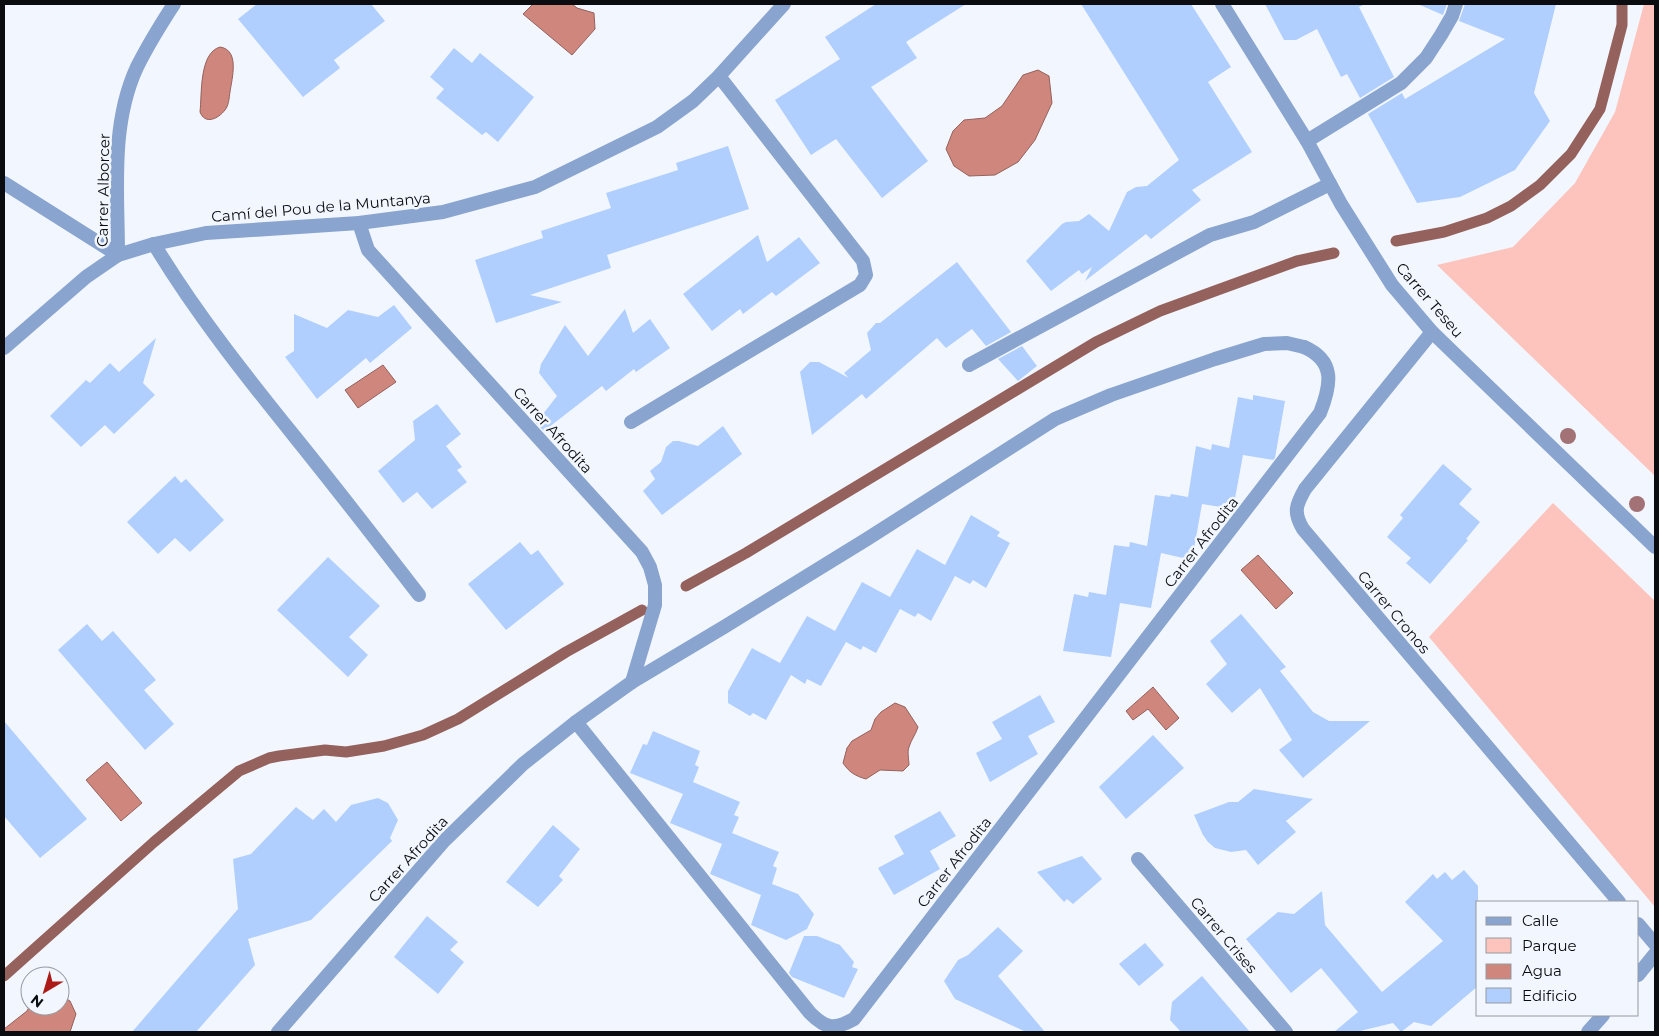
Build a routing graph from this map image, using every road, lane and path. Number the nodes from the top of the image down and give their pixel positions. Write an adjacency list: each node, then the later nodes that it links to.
1 (174, 4): 11 (street, Carrer Alborcer)
2 (784, 4): 5 (street, Camí del Pou de la Muntanya)
3 (1222, 4): 6 (street, Carrer Teseu)
4 (1456, 4): 6 (street)
5 (719, 76): 9 (street, Camí del Pou de la Muntanya); 15 (street)
6 (1307, 141): 8 (street, Carrer Teseu)
7 (4, 183): 11 (street, Carrer Alborcer)
8 (1330, 184): 12 (street, Carrer Teseu); 14 (street)
9 (359, 223): 10 (street, Camí del Pou de la Muntanya); 18 (street, Carrer Afrodita)
10 (154, 244): 11 (street, Camí del Pou de la Muntanya); 17 (street)
11 (118, 255): 13 (street, Camí del Pou de la Muntanya)
12 (1432, 332): 16 (street, Carrer Teseu); 21 (street, Carrer Cronos)
13 (4, 348)
14 (969, 365)
15 (631, 422)
16 (1655, 547)
17 (419, 595)
18 (632, 682): 19 (street, Carrer Afrodita); 19 (street, Carrer Afrodita)
19 (576, 722): 27 (street, Carrer Afrodita)
20 (1138, 859): 28 (street, Carrer Crises)
21 (1618, 901)
22 (1639, 925): 23 (street)
23 (1655, 944)
24 (1655, 954): 25 (street)
25 (1639, 974)
26 (1602, 1016): 29 (street)
27 (278, 1032)
28 (1286, 1032)
29 (1588, 1032)

